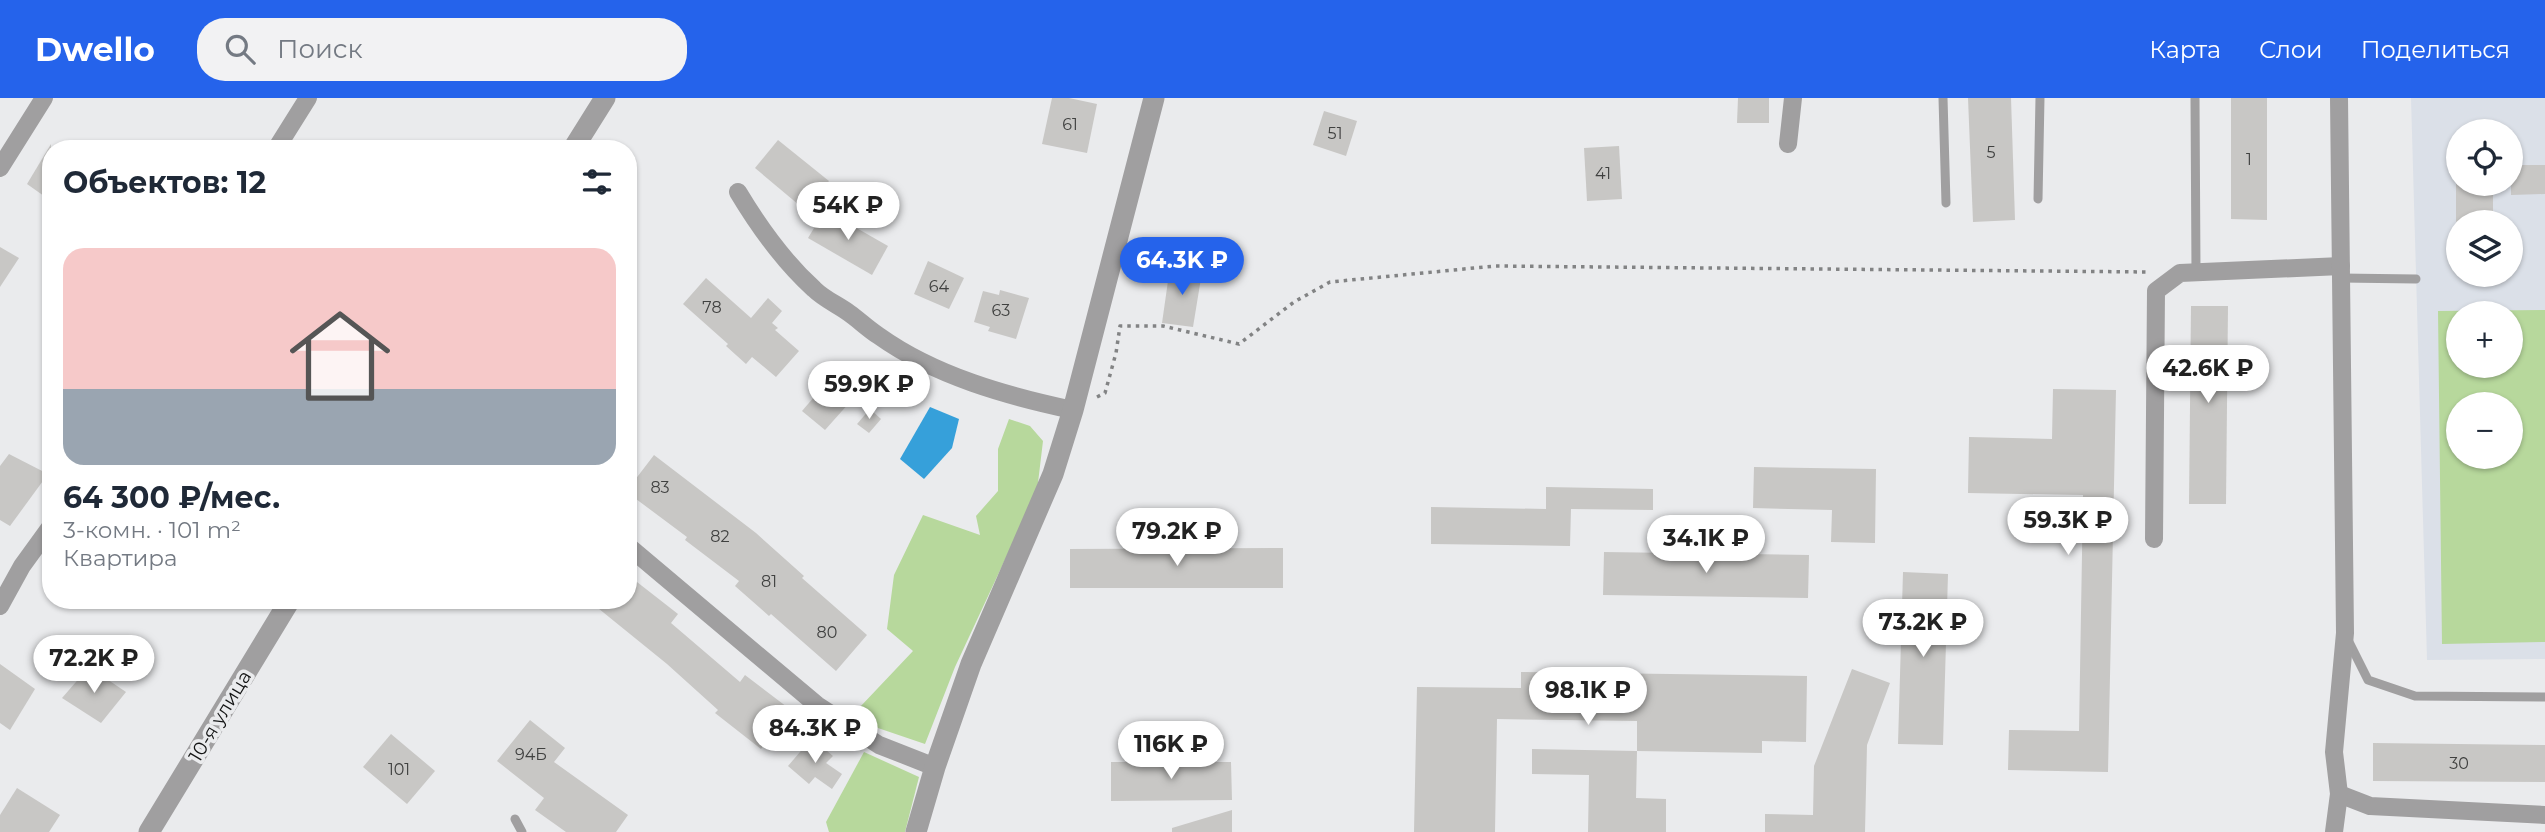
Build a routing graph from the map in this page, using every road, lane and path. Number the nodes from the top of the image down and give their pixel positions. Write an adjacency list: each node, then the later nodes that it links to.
1 (44, 98): 13 (street)
2 (308, 98): 10 (street)
3 (605, 98): 11 (street)
4 (1154, 98): 20 (street)
5 (1793, 98): 12 (street)
6 (1943, 98): 16 (lane)
7 (2040, 98): 15 (lane)
8 (2194, 98): 17 (lane)
9 (2339, 98): 18 (street)
10 (282, 140)
11 (579, 140)
12 (1788, 144)
13 (0, 168)
14 (738, 192): 20 (street)
15 (2038, 199)
16 (1946, 203)
17 (2188, 272): 18 (street); 20 (path); 22 (street)
18 (2341, 272): 19 (lane); 26 (street)
19 (2416, 279)
20 (1073, 410): 28 (street)
21 (42, 538): 24 (street)
22 (2154, 539)
23 (637, 554): 28 (street)
24 (0, 606)
25 (285, 609): 32 (street, 10-я улица)
26 (2345, 633): 27 (lane); 29 (street)
27 (2545, 697)
28 (935, 767): 34 (street)
29 (2339, 794): 30 (street); 35 (street)
30 (2545, 815)
31 (515, 819): 33 (lane)
32 (149, 832)
33 (522, 832)
34 (916, 832)
35 (2334, 832)

